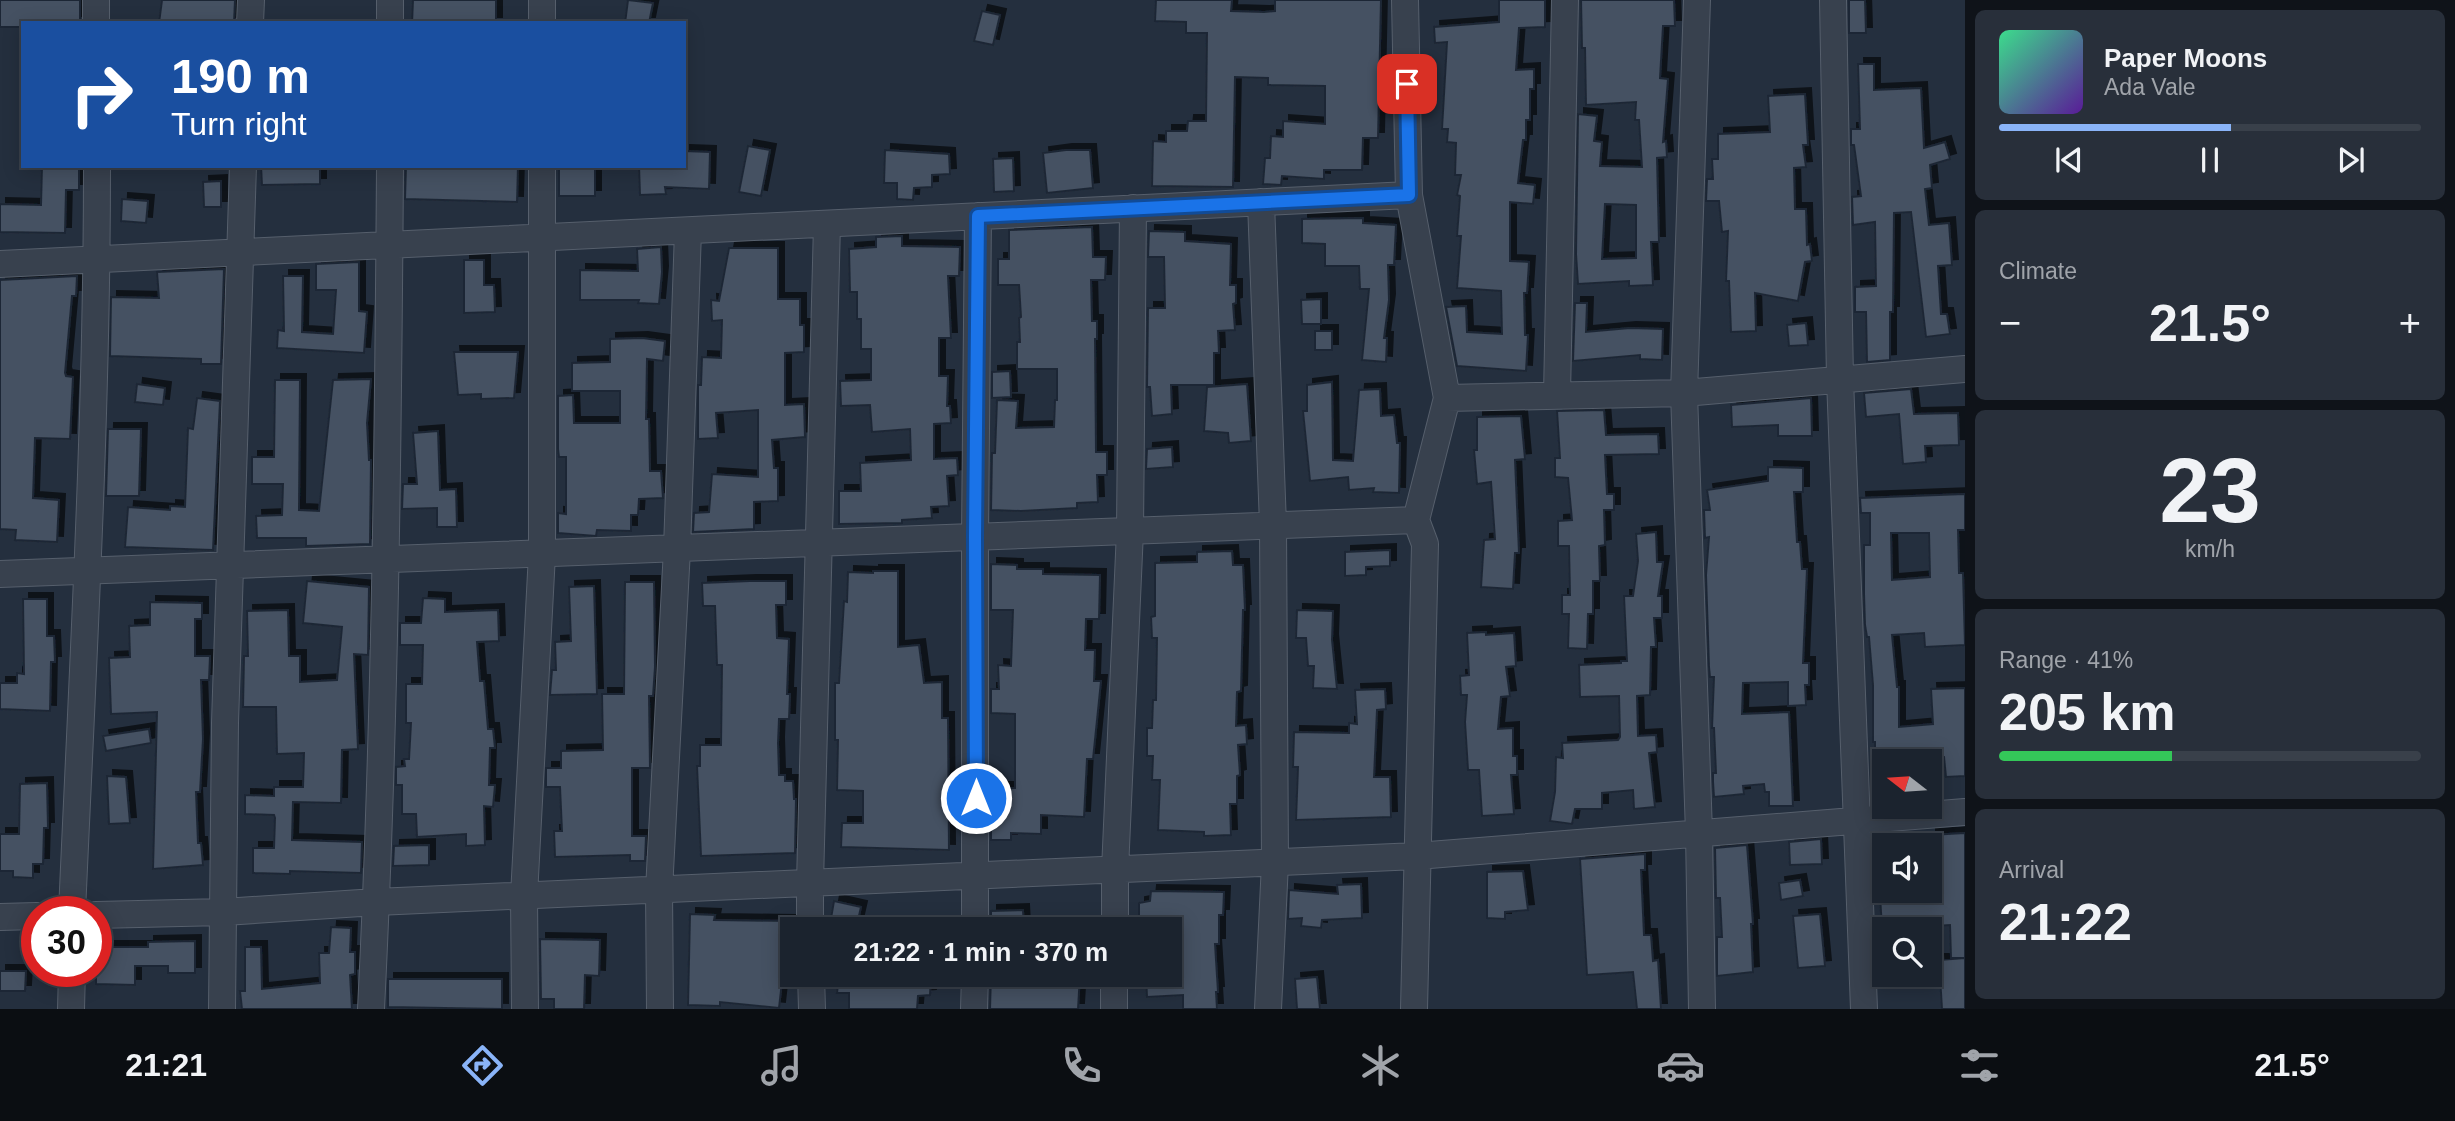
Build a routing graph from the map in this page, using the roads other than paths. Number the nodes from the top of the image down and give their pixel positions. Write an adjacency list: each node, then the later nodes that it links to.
1 (96, 0): 9 (street)
2 (251, 0): 10 (street)
3 (390, 0): 11 (street)
4 (542, 0): 12 (street)
5 (1405, 0): 17 (street)
6 (1565, 0): 31 (street)
7 (1698, 0): 30 (street)
8 (1833, 0): 29 (street)
9 (96, 21)
10 (250, 21)
11 (390, 21)
12 (542, 21)
13 (97, 168): 26 (street)
14 (243, 168): 25 (street)
15 (390, 168): 24 (street)
16 (542, 168): 23 (street)
17 (1409, 195): 18 (street); 32 (street)
18 (1261, 202): 19 (street); 34 (street)
19 (1133, 208): 20 (street); 35 (street)
20 (978, 216): 21 (street); 36 (street)
21 (827, 224): 22 (street); 37 (street)
22 (688, 231): 23 (street); 38 (street)
23 (541, 238): 24 (street); 39 (street)
24 (389, 246): 25 (street); 40 (street)
25 (239, 254): 26 (street); 41 (street)
26 (97, 261): 27 (street); 42 (street)
27 (0, 264)
28 (1965, 369): 29 (street)
29 (1840, 379): 30 (street); 45 (street)
30 (1684, 393): 31 (street); 46 (street)
31 (1557, 395): 32 (street)
32 (1447, 398): 33 (street)
33 (1416, 520): 34 (street); 47 (street)
34 (1273, 525): 35 (street); 48 (street)
35 (1130, 531): 36 (street); 49 (street)
36 (975, 537): 37 (street); 50 (street)
37 (818, 544): 38 (street); 51 (street)
38 (677, 549): 39 (street); 52 (street)
39 (542, 554): 40 (street); 54 (street)
40 (384, 561): 41 (street); 55 (street)
41 (230, 567): 42 (street); 56 (street)
42 (87, 571): 43 (street); 53 (street)
43 (0, 574)
44 (1965, 812): 45 (street)
45 (1857, 820): 46 (street); 78 (street)
46 (1699, 833): 47 (street); 77 (street)
47 (1418, 856): 48 (street); 76 (street)
48 (1275, 863): 49 (street); 75 (street)
49 (1115, 870): 50 (street); 62 (street)
50 (976, 876): 51 (street); 61 (street)
51 (810, 883): 52 (street); 60 (street)
52 (659, 890): 54 (street); 71 (street)
53 (73, 896)
54 (524, 896): 55 (street); 70 (street)
55 (376, 902): 56 (street); 69 (street)
56 (225, 912): 57 (street); 68 (street)
57 (112, 915)
58 (21, 916): 59 (street)
59 (0, 917)
60 (810, 917)
61 (975, 917)
62 (1115, 917)
63 (72, 987): 67 (street)
64 (811, 987): 72 (street)
65 (975, 987): 73 (street)
66 (1114, 987): 74 (street)
67 (72, 1009)
68 (222, 1009)
69 (371, 1009)
70 (525, 1009)
71 (660, 1009)
72 (812, 1009)
73 (974, 1009)
74 (1114, 1009)
75 (1268, 1009)
76 (1414, 1009)
77 (1702, 1009)
78 (1864, 1009)

